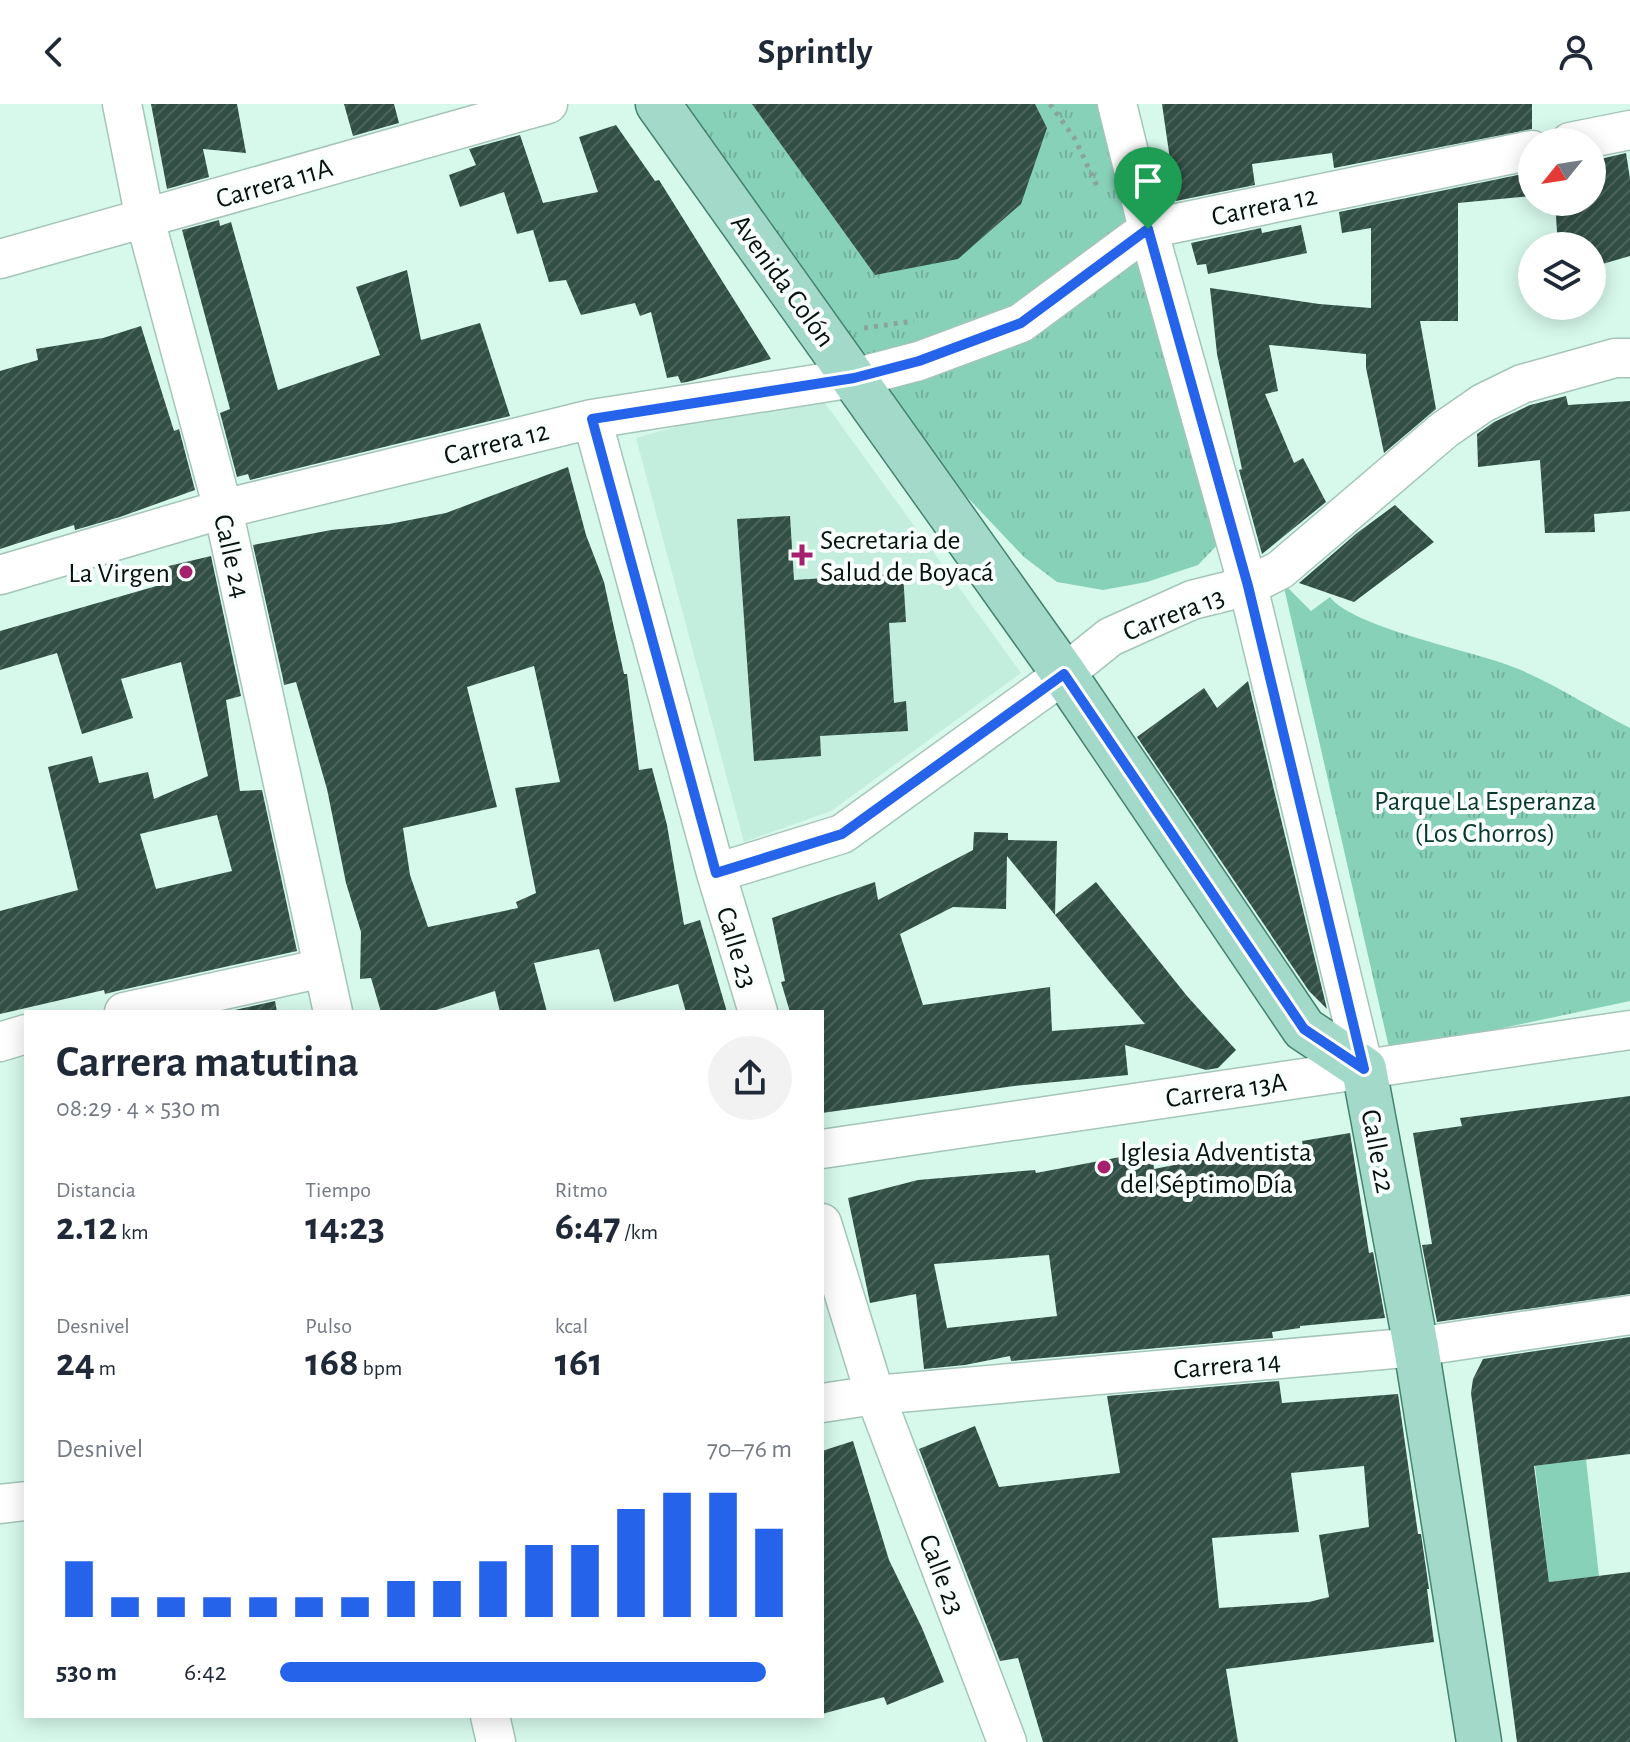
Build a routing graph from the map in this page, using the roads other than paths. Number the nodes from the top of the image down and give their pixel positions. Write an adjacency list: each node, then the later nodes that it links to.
1 (122, 104): 8 (street, Calle 24)
2 (548, 104): 8 (street, Carrera 11A)
3 (658, 104): 12 (main road, Avenida Colón)
4 (1117, 104): 9 (street, Calle 22)
5 (1630, 130): 6 (street)
6 (1606, 135)
7 (1518, 153): 9 (street, Carrera 12)
8 (145, 219): 10 (street, Carrera 11A); 14 (street, Calle 24)
9 (1148, 229): 12 (street, Carrera 12); 16 (street, Calle 22)
10 (0, 259)
11 (1630, 358): 16 (street, Carrera 13)
12 (854, 378): 13 (street, Carrera 12); 17 (main road, Avenida Colón)
13 (592, 419): 14 (street, Carrera 12); 18 (street, Calle 23)
14 (223, 509): 15 (street, Carrera 12); 19 (street, Calle 24)
15 (0, 575)
16 (1248, 586): 17 (street, Carrera 13); 26 (street, Calle 22)
17 (1064, 674): 18 (street, Carrera 13); 26 (main road, Avenida Colón)
18 (716, 873): 22 (street, Calle 23)
19 (323, 968): 20 (street); 21 (street, Calle 24)
20 (133, 1010)
21 (333, 1010)
22 (757, 1010)
23 (1630, 1030): 26 (street, Carrera 13A)
24 (24, 1035): 25 (street)
25 (0, 1042)
26 (1364, 1069): 27 (street, Carrera 13A); 30 (main road, Calle 22)
27 (824, 1149)
28 (824, 1229): 31 (street, Calle 23)
29 (1630, 1315): 30 (street, Carrera 14)
30 (1416, 1347): 31 (street, Carrera 14); 38 (main road, Calle 22)
31 (875, 1395): 32 (street, Carrera 14); 37 (street, Calle 23)
32 (824, 1403)
33 (24, 1501): 34 (street)
34 (0, 1504)
35 (490, 1718): 36 (street)
36 (496, 1742)
37 (1007, 1742)
38 (1479, 1742)

